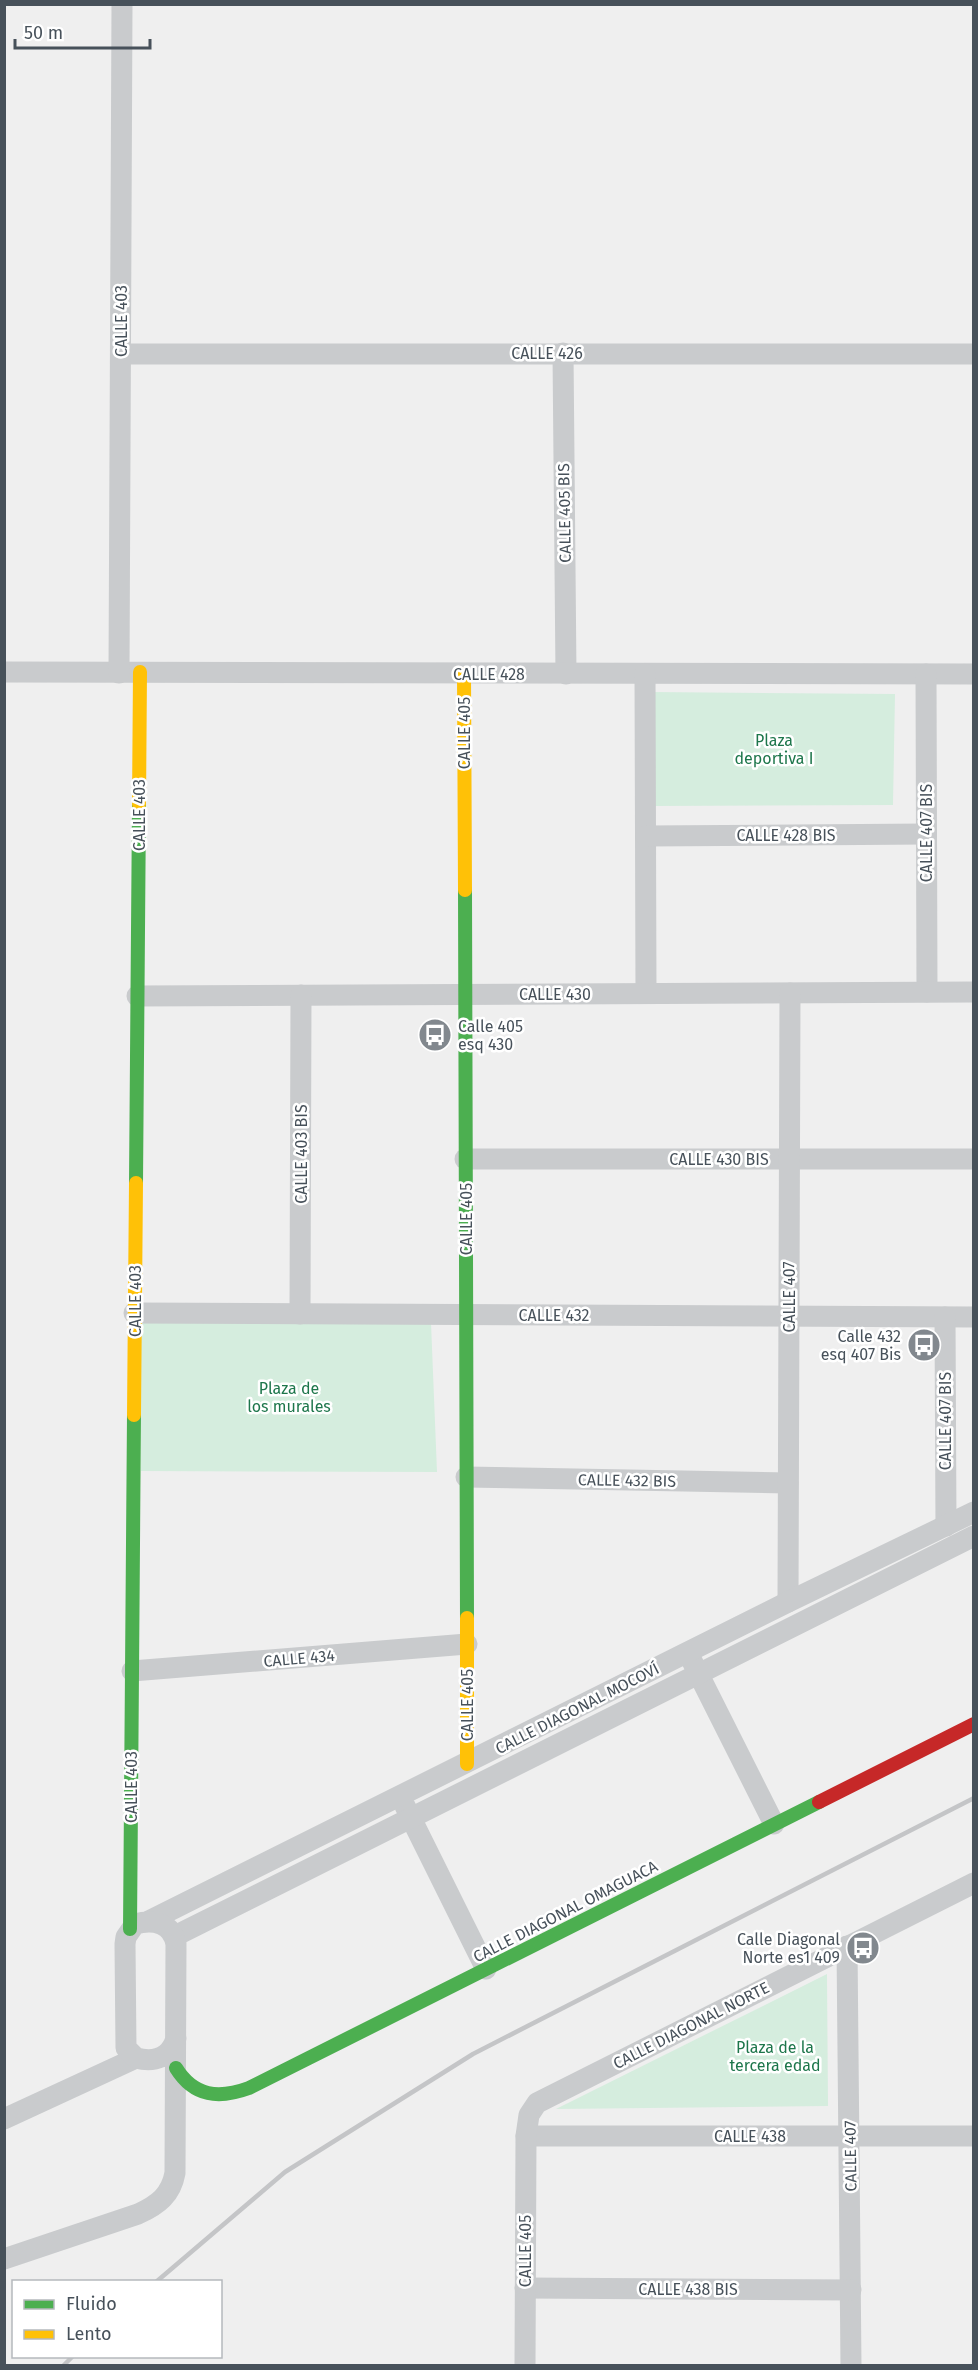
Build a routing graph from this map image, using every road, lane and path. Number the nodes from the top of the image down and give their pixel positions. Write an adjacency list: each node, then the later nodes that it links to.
1 (122, 4): 3 (street, CALLE 403)
2 (563, 353): 3 (street, CALLE 426); 4 (street, CALLE 426); 8 (street, CALLE 405 BIS)
3 (121, 354): 6 (street, CALLE 403)
4 (974, 354)
5 (4, 672): 6 (street, CALLE 428)
6 (130, 672): 7 (street, CALLE 428); 20 (street, CALLE 403)
7 (464, 674): 8 (street, CALLE 428); 18 (street, CALLE 405)
8 (566, 674): 9 (street, CALLE 428)
9 (645, 674): 10 (street, CALLE 428); 13 (street)
10 (926, 674): 11 (street, CALLE 428); 12 (street, CALLE 407 BIS)
11 (974, 674)
12 (926, 834): 13 (street, CALLE 428 BIS); 14 (street, CALLE 407 BIS)
13 (646, 836): 16 (street)
14 (927, 992): 15 (street, CALLE 430); 17 (street, CALLE 430)
15 (974, 992)
16 (646, 993): 17 (street, CALLE 430); 18 (street, CALLE 430)
17 (790, 993): 22 (street, CALLE 407)
18 (465, 994): 19 (street, CALLE 430); 21 (street, CALLE 405)
19 (301, 995): 20 (street, CALLE 430); 25 (street, CALLE 403 BIS)
20 (137, 996): 24 (street, CALLE 403)
21 (465, 1159): 22 (street, CALLE 430 BIS); 26 (street, CALLE 405)
22 (789, 1159): 23 (street, CALLE 430 BIS); 27 (street, CALLE 407)
23 (974, 1159)
24 (135, 1313): 25 (street, CALLE 432); 38 (street, CALLE 403)
25 (300, 1314): 26 (street, CALLE 432)
26 (466, 1315): 27 (street, CALLE 432); 30 (street, CALLE 405)
27 (789, 1316): 28 (street, CALLE 432); 31 (street, CALLE 407)
28 (945, 1317): 29 (street, CALLE 432); 33 (street, CALLE 407 BIS)
29 (974, 1317)
30 (466, 1478): 31 (street, CALLE 432 BIS); 36 (street, CALLE 405)
31 (788, 1483): 35 (street, CALLE 407)
32 (974, 1512): 33 (street, CALLE DIAGONAL MOCOVÍ)
33 (946, 1526): 35 (street, CALLE DIAGONAL MOCOVÍ)
34 (974, 1536): 39 (street, CALLE DIAGONAL MOCOVÍ)
35 (788, 1602): 37 (street, CALLE DIAGONAL MOCOVÍ)
36 (467, 1644): 38 (street, CALLE 434); 41 (street, CALLE 405)
37 (688, 1652): 39 (street); 41 (street, CALLE DIAGONAL MOCOVÍ)
38 (132, 1671): 46 (street, CALLE 403)
39 (699, 1673): 43 (street, CALLE DIAGONAL MOCOVÍ); 44 (street)
40 (974, 1724): 44 (street, CALLE DIAGONAL OMAGUACA)
41 (467, 1764): 42 (street, CALLE DIAGONAL MOCOVÍ)
42 (401, 1797): 43 (street); 46 (street, CALLE DIAGONAL MOCOVÍ)
43 (411, 1817): 47 (street, CALLE DIAGONAL MOCOVÍ); 49 (street)
44 (774, 1824): 49 (street, CALLE DIAGONAL OMAGUACA)
45 (974, 1883): 48 (street, CALLE DIAGONAL NORTE)
46 (139, 1925): 47 (street); 51 (street, CALLE 403)
47 (175, 1936): 50 (street)
48 (847, 1946): 54 (street, CALLE DIAGONAL NORTE); 55 (street, CALLE 407)
49 (486, 1969): 52 (street, CALLE DIAGONAL OMAGUACA)
50 (176, 2038): 51 (street); 52 (street)
51 (136, 2058): 53 (street)
52 (176, 2068): 57 (street)
53 (4, 2119)
54 (526, 2136): 55 (street, CALLE 438); 58 (street, CALLE 405)
55 (849, 2136): 56 (street, CALLE 438); 59 (street, CALLE 407)
56 (974, 2136)
57 (4, 2259)
58 (525, 2288): 59 (street, CALLE 438 BIS); 60 (street, CALLE 405)
59 (851, 2290): 61 (street, CALLE 407)
60 (525, 2366)
61 (851, 2366)

